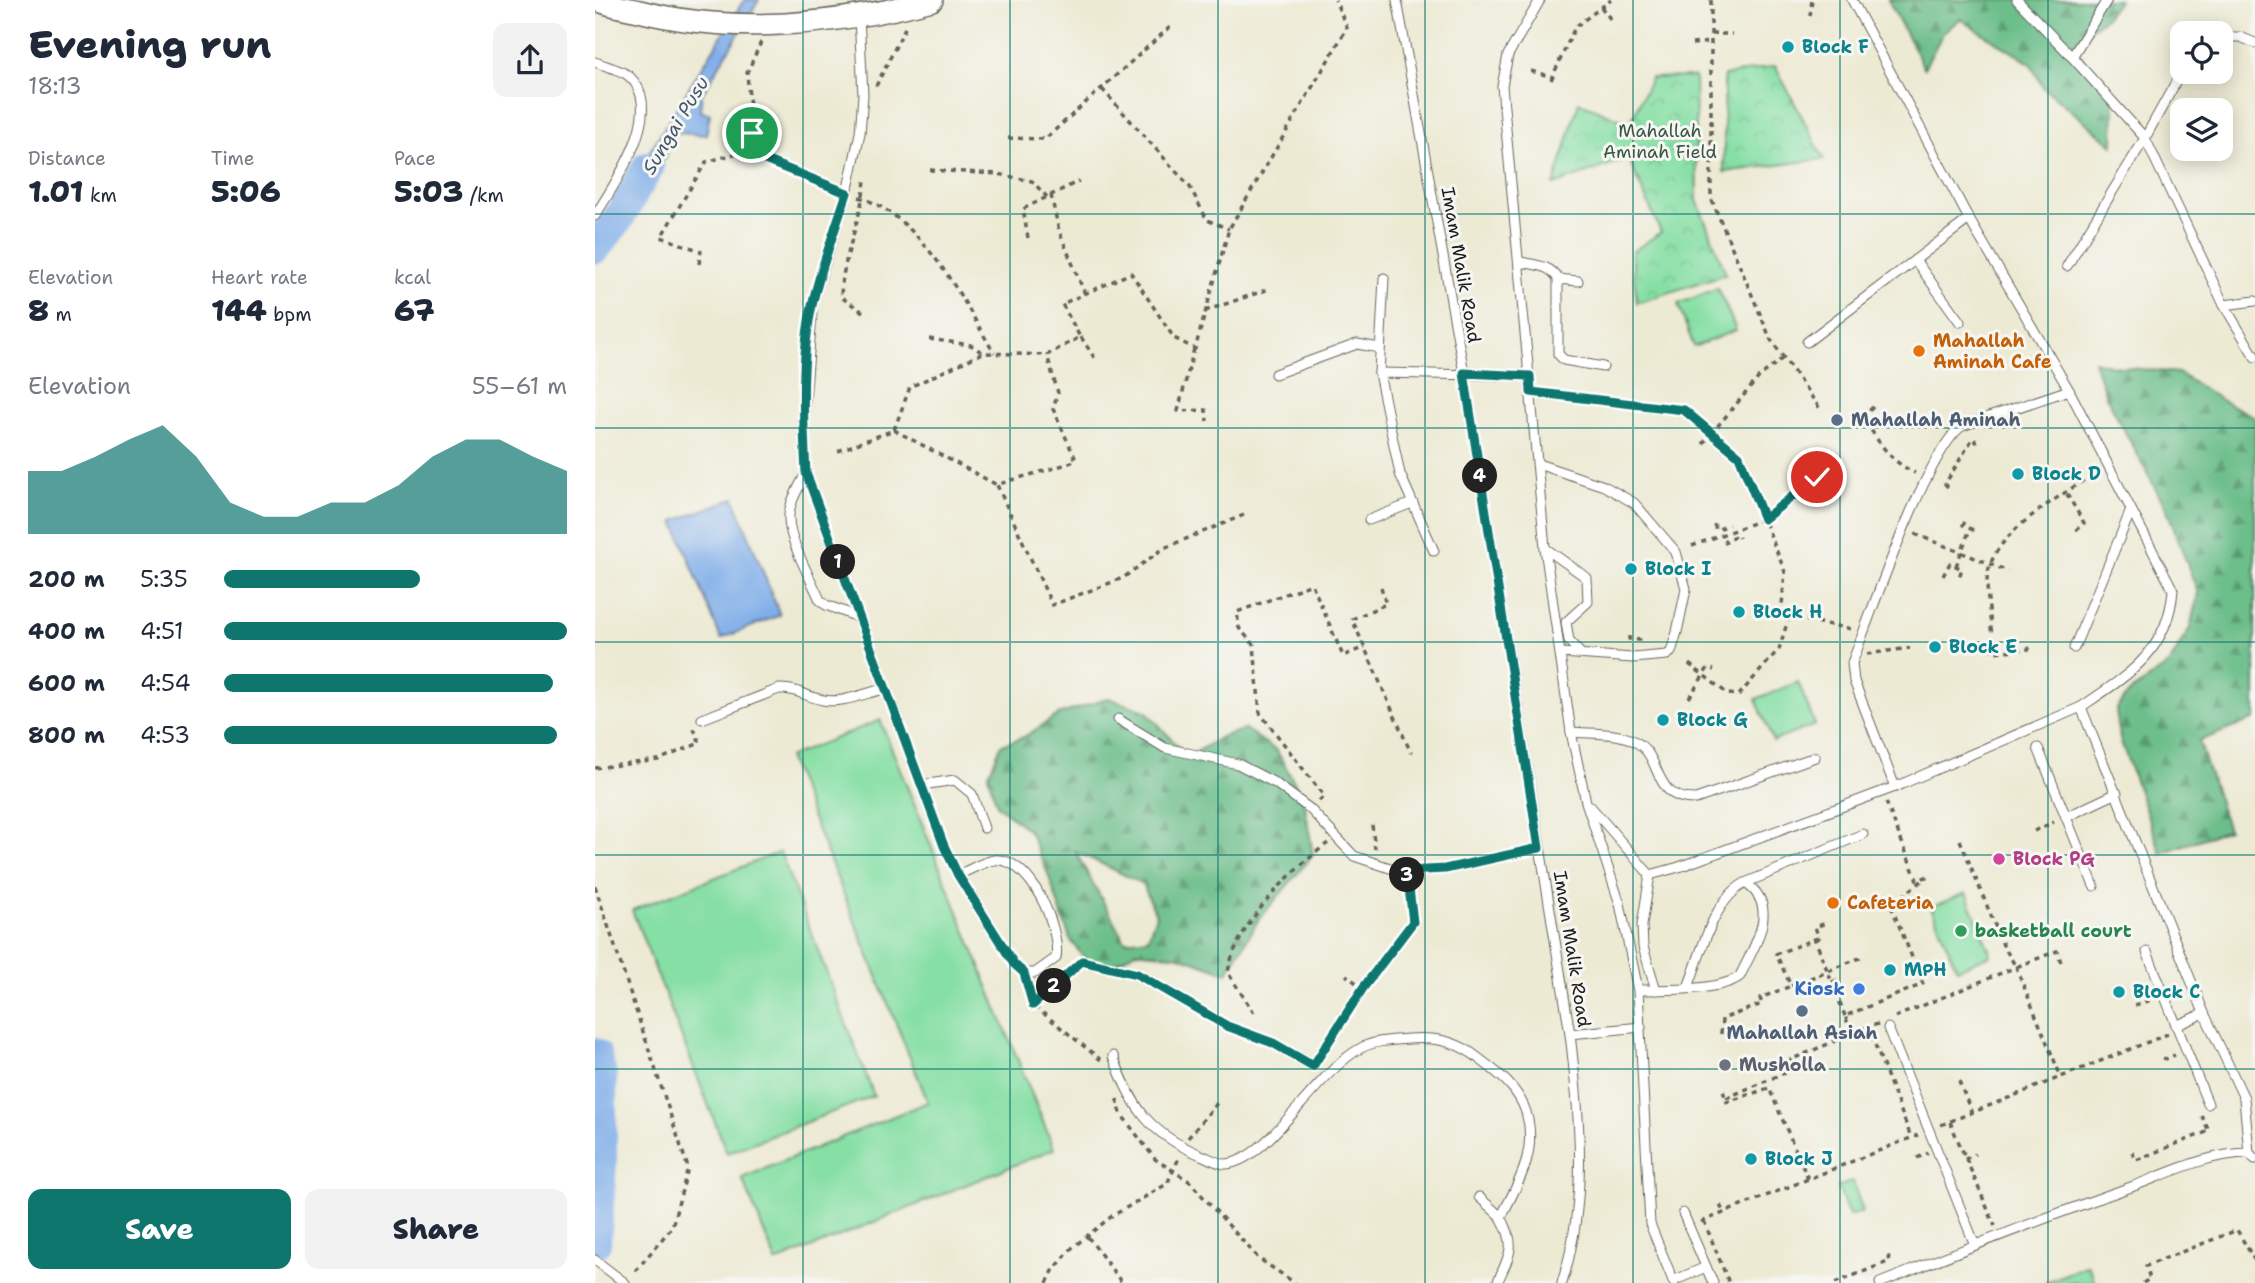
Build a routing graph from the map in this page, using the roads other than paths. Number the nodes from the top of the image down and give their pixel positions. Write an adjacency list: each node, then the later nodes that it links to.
1 (597, 0): 8 (street)
2 (932, 0): 9 (street)
3 (1397, 0): 33 (lane, Imam Malik Road)
4 (1540, 0): 19 (lane)
5 (1852, 0): 17 (lane)
6 (2017, 0): 12 (lane)
7 (2107, 0): 12 (lane)
8 (659, 8): 9 (street)
9 (859, 14): 37 (lane)
10 (2233, 37): 11 (lane)
11 (2255, 43)
12 (2072, 57): 15 (lane)
13 (595, 62): 16 (lane)
14 (2175, 84): 15 (lane)
15 (2145, 138): 20 (lane); 25 (lane)
16 (595, 216)
17 (1969, 219): 18 (lane); 35 (lane)
18 (1915, 260): 26 (lane); 27 (lane)
19 (1520, 262): 22 (lane); 34 (lane)
20 (2067, 266)
21 (1384, 278): 28 (lane)
22 (1558, 279): 23 (lane); 30 (lane)
23 (1578, 281)
24 (2255, 301): 25 (lane)
25 (2224, 305): 29 (lane)
26 (1960, 322)
27 (1807, 342)
28 (1380, 348): 31 (lane); 32 (lane)
29 (2255, 357)
30 (1603, 367)
31 (1275, 373)
32 (1379, 373): 33 (lane); 38 (lane)
33 (1464, 373): 34 (lane); 61 (lane, Imam Malik Road)
34 (1530, 376): 36 (lane)
35 (2069, 390): 39 (lane); 55 (lane)
36 (1538, 464): 41 (lane); 46 (lane)
37 (806, 473): 43 (lane); 43 (lane)
38 (1412, 503): 40 (lane); 42 (lane)
39 (2131, 510): 44 (lane); 48 (lane)
40 (1369, 520)
41 (1545, 548): 45 (lane); 46 (lane)
42 (1434, 551)
43 (858, 617): 47 (lane)
44 (2074, 648)
45 (1561, 653): 46 (lane); 51 (lane)
46 (1580, 653)
47 (884, 689): 49 (lane); 54 (lane)
48 (2081, 707): 55 (lane); 56 (lane)
49 (702, 719)
50 (1118, 719): 61 (lane)
51 (1571, 732): 53 (lane); 57 (lane)
52 (2038, 748): 58 (lane)
53 (1815, 757)
54 (922, 785): 59 (lane); 62 (lane)
55 (1895, 787): 63 (lane)
56 (2117, 793): 58 (lane); 70 (lane)
57 (1586, 802): 63 (lane); 68 (lane)
58 (2066, 817): 65 (lane)
59 (984, 828)
60 (1863, 834): 64 (lane)
61 (1539, 848): 74 (lane, Imam Malik Road)
62 (958, 875): 62 (lane)
63 (1650, 875): 69 (lane)
64 (1745, 883): 67 (lane); 67 (lane)
65 (2094, 886)
66 (2147, 952): 72 (lane)
67 (1688, 987): 69 (lane)
68 (1638, 990): 69 (lane); 73 (lane)
69 (1656, 990)
70 (2204, 1013): 72 (lane); 77 (lane)
71 (1884, 1025): 83 (lane)
72 (2176, 1026): 78 (lane)
73 (1641, 1027): 74 (lane); 87 (lane)
74 (1570, 1034): 89 (lane, Imam Malik Road)
75 (1113, 1056): 82 (lane)
76 (2255, 1093): 77 (lane)
77 (2244, 1098): 79 (lane)
78 (2203, 1105)
79 (2252, 1156): 83 (lane)
80 (1479, 1197): 82 (lane)
81 (1683, 1213): 85 (lane)
82 (1501, 1216): 88 (lane)
83 (1975, 1245): 91 (lane)
84 (595, 1260): 86 (lane)
85 (1706, 1267): 87 (lane); 90 (lane)
86 (625, 1282)
87 (1673, 1282)
88 (1497, 1283)
89 (1562, 1283)
90 (1713, 1283)
91 (1880, 1283)

